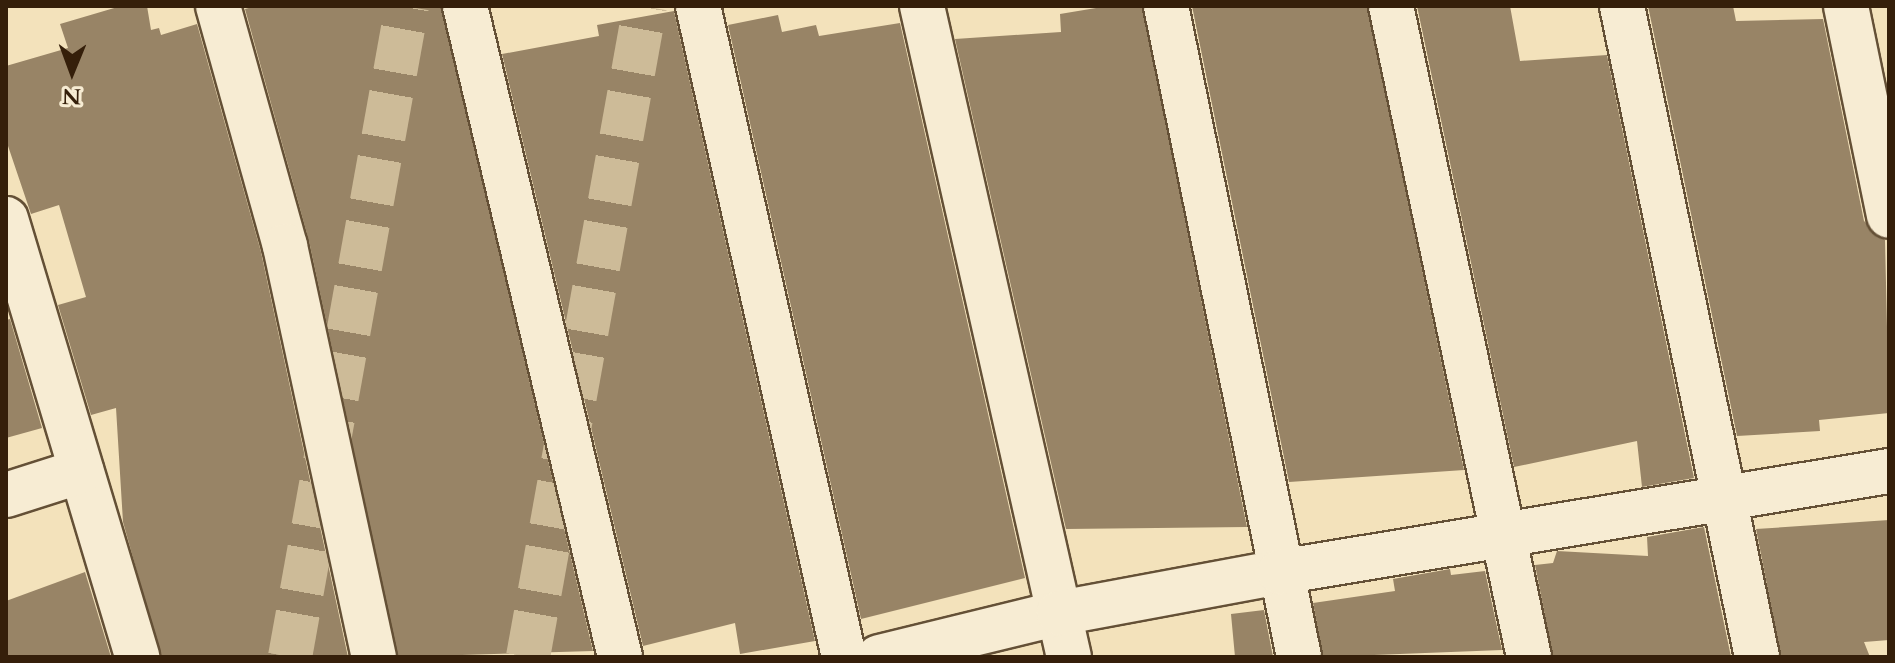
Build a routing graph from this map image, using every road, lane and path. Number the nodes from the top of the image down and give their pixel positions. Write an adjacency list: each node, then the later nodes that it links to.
1 (218, 6): 19 (street)
2 (465, 6): 20 (street)
3 (698, 6): 21 (street)
4 (922, 6): 17 (street)
5 (1166, 6): 16 (street)
6 (1391, 6): 15 (street)
7 (1622, 6): 14 (street)
8 (1846, 6): 9 (street)
9 (1889, 216)
10 (6, 219): 11 (street)
11 (81, 471): 13 (street); 18 (street)
12 (1889, 471): 14 (street)
13 (6, 495)
14 (1722, 501): 15 (street); 26 (street)
15 (1502, 534): 16 (street); 25 (street)
16 (1280, 572): 17 (street); 24 (street)
17 (1059, 613): 22 (street); 23 (street)
18 (137, 657)
19 (374, 657)
20 (620, 657)
21 (844, 657)
22 (879, 657)
23 (1069, 657)
24 (1299, 657)
25 (1529, 657)
26 (1757, 657)

